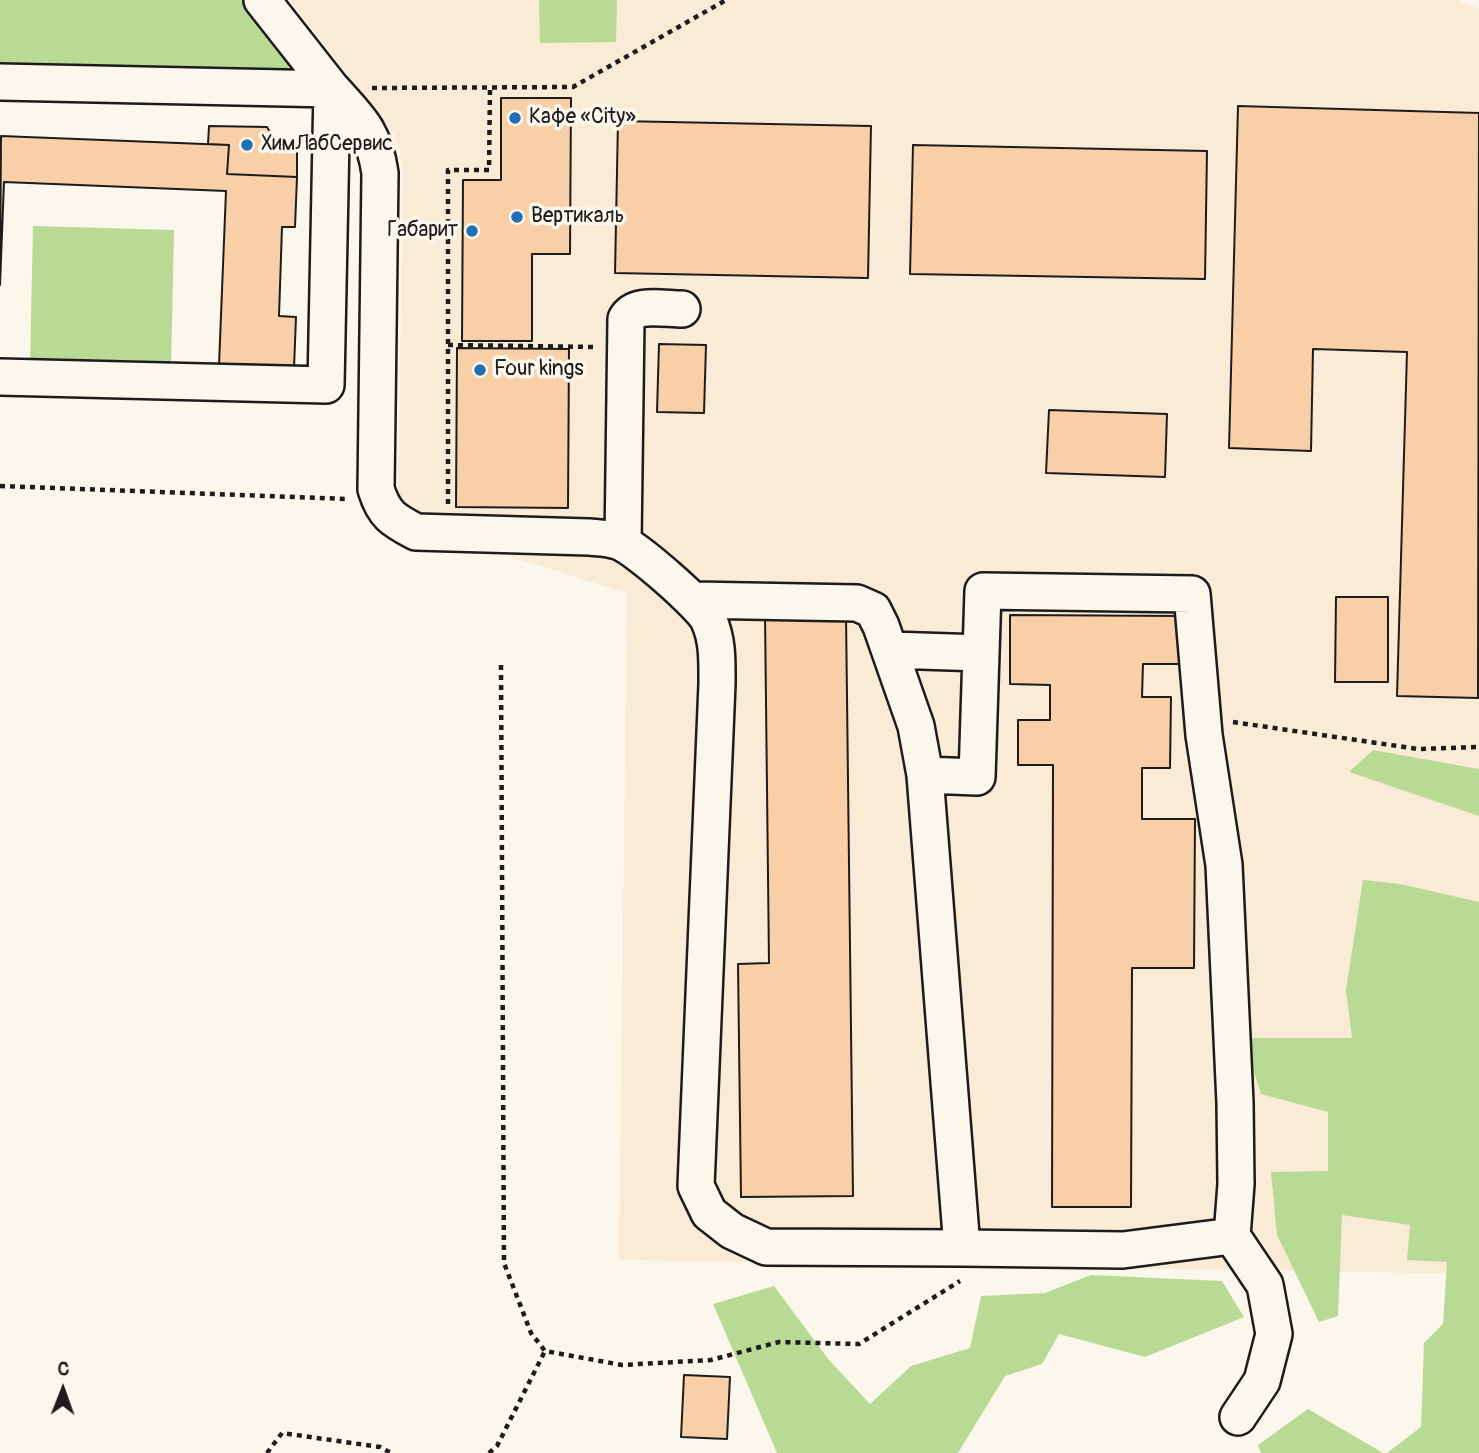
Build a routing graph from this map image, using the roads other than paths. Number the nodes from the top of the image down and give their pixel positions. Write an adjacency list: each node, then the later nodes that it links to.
1 (262, 0): 3 (lane)
2 (0, 82): 3 (lane)
3 (332, 89): 5 (lane); 6 (lane)
4 (682, 309): 6 (lane)
5 (0, 377)
6 (624, 543): 7 (lane)
7 (693, 600): 8 (lane); 12 (lane)
8 (891, 650): 9 (lane); 10 (lane)
9 (981, 653): 10 (lane); 11 (lane)
10 (925, 775): 12 (lane)
11 (1232, 1236): 12 (lane); 13 (lane)
12 (963, 1263)
13 (1238, 1417)

